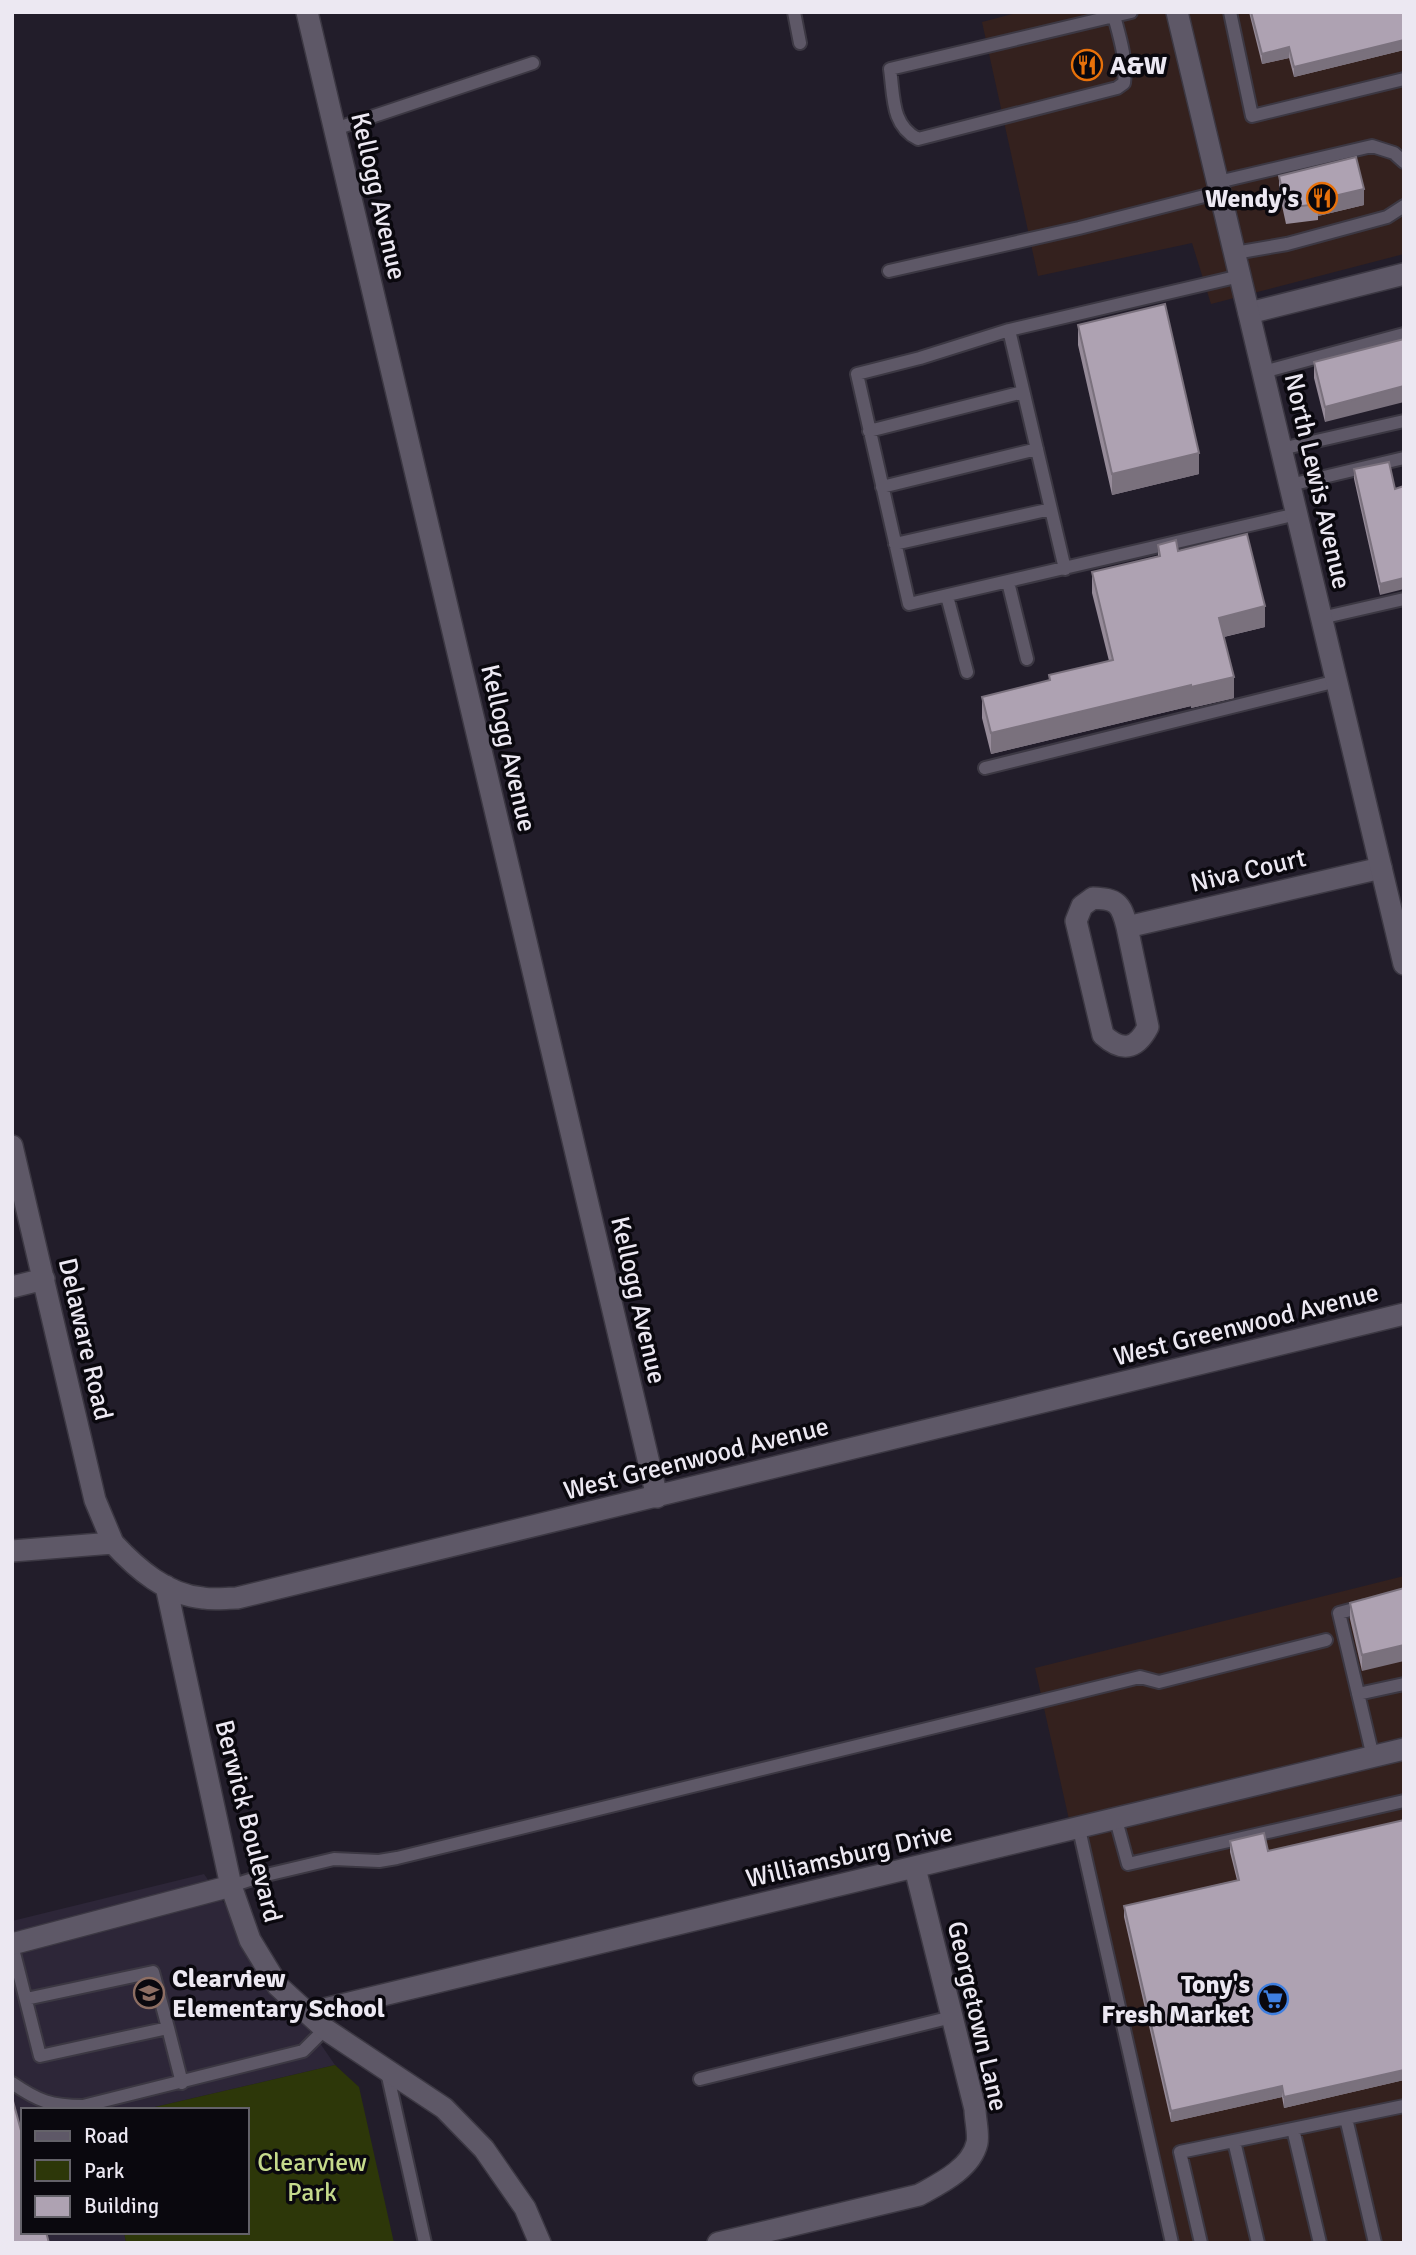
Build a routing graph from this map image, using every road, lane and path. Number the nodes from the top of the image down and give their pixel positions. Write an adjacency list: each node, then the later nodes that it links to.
1 (307, 12): 10 (street, Kellogg Avenue)
2 (794, 12): 7 (lane)
3 (1131, 12): 6 (lane)
4 (1177, 12): 12 (street, North Lewis Avenue)
5 (1230, 12): 9 (lane)
6 (1114, 16): 6 (lane)
7 (800, 43)
8 (533, 63): 10 (lane)
9 (1404, 79)
10 (335, 130): 50 (street, Kellogg Avenue)
11 (1404, 162): 12 (lane)
12 (1219, 187): 14 (street, North Lewis Avenue); 15 (lane)
13 (1404, 206): 14 (lane)
14 (1235, 253): 17 (street, North Lewis Avenue)
15 (889, 271)
16 (1404, 274): 18 (street)
17 (1240, 275): 18 (street, North Lewis Avenue); 19 (lane)
18 (1249, 313): 21 (street, North Lewis Avenue)
19 (1009, 330): 22 (lane); 24 (lane)
20 (1404, 334): 21 (lane)
21 (1263, 372): 26 (street, North Lewis Avenue)
22 (1023, 392): 24 (lane); 25 (lane)
23 (1404, 421): 26 (lane)
24 (869, 431): 29 (lane)
25 (1037, 449): 29 (lane); 30 (lane)
26 (1281, 449): 28 (street, North Lewis Avenue)
27 (1404, 458): 28 (lane)
28 (1290, 485): 31 (street, North Lewis Avenue)
29 (882, 487): 32 (lane)
30 (1051, 509): 32 (lane); 33 (lane)
31 (1297, 514): 33 (lane); 37 (street, North Lewis Avenue)
32 (895, 544): 35 (lane)
33 (1065, 569): 34 (lane)
34 (1009, 582): 35 (lane); 38 (lane)
35 (947, 596): 39 (lane)
36 (1404, 599): 37 (lane)
37 (1321, 618): 40 (street, North Lewis Avenue)
38 (1027, 659)
39 (967, 672)
40 (1337, 681): 41 (lane); 42 (street, North Lewis Avenue)
41 (985, 768)
42 (1381, 868): 43 (street, North Lewis Avenue); 44 (street, Niva Court)
43 (1398, 912): 45 (street, North Lewis Avenue)
44 (1127, 927): 44 (street)
45 (1404, 964)
46 (12, 1146): 47 (street, Delaware Road)
47 (44, 1279): 48 (street); 51 (street, Delaware Road)
48 (12, 1287)
49 (1404, 1314): 50 (street, West Greenwood Avenue)
50 (657, 1497): 53 (street, West Greenwood Avenue)
51 (114, 1543): 52 (street); 53 (street, West Greenwood Avenue)
52 (12, 1551)
53 (166, 1586): 64 (street, Berwick Boulevard)
54 (1378, 1603): 57 (lane)
55 (1326, 1640): 64 (lane)
56 (1404, 1684): 57 (lane)
57 (1358, 1694): 59 (lane)
58 (1404, 1749): 59 (street, Williamsburg Drive)
59 (1373, 1757): 61 (street, Williamsburg Drive)
60 (1404, 1801): 61 (lane)
61 (1116, 1820): 62 (street, Williamsburg Drive)
62 (1079, 1829): 63 (street, Williamsburg Drive); 82 (lane)
63 (915, 1868): 67 (street, Williamsburg Drive); 68 (street, Georgetown Lane)
64 (231, 1886): 65 (street); 67 (street, Berwick Boulevard)
65 (12, 1944): 66 (lane)
66 (26, 1999): 69 (lane); 69 (lane)
67 (307, 2013): 70 (street, Berwick Boulevard)
68 (952, 2017): 72 (lane); 81 (street, Georgetown Lane)
69 (169, 2028): 74 (lane)
70 (325, 2029): 71 (street, Berwick Boulevard); 74 (lane)
71 (387, 2072): 79 (lane); 80 (street, Berwick Boulevard)
72 (700, 2079)
73 (12, 2083): 74 (lane)
74 (181, 2083)
75 (1404, 2106): 76 (lane)
76 (1346, 2118): 77 (lane); 86 (lane)
77 (1293, 2129): 78 (lane); 85 (lane)
78 (1234, 2141): 83 (lane); 84 (lane)
79 (425, 2243)
80 (540, 2243)
81 (718, 2243)
82 (1172, 2243)
83 (1200, 2243)
84 (1258, 2243)
85 (1320, 2243)
86 (1375, 2243)

